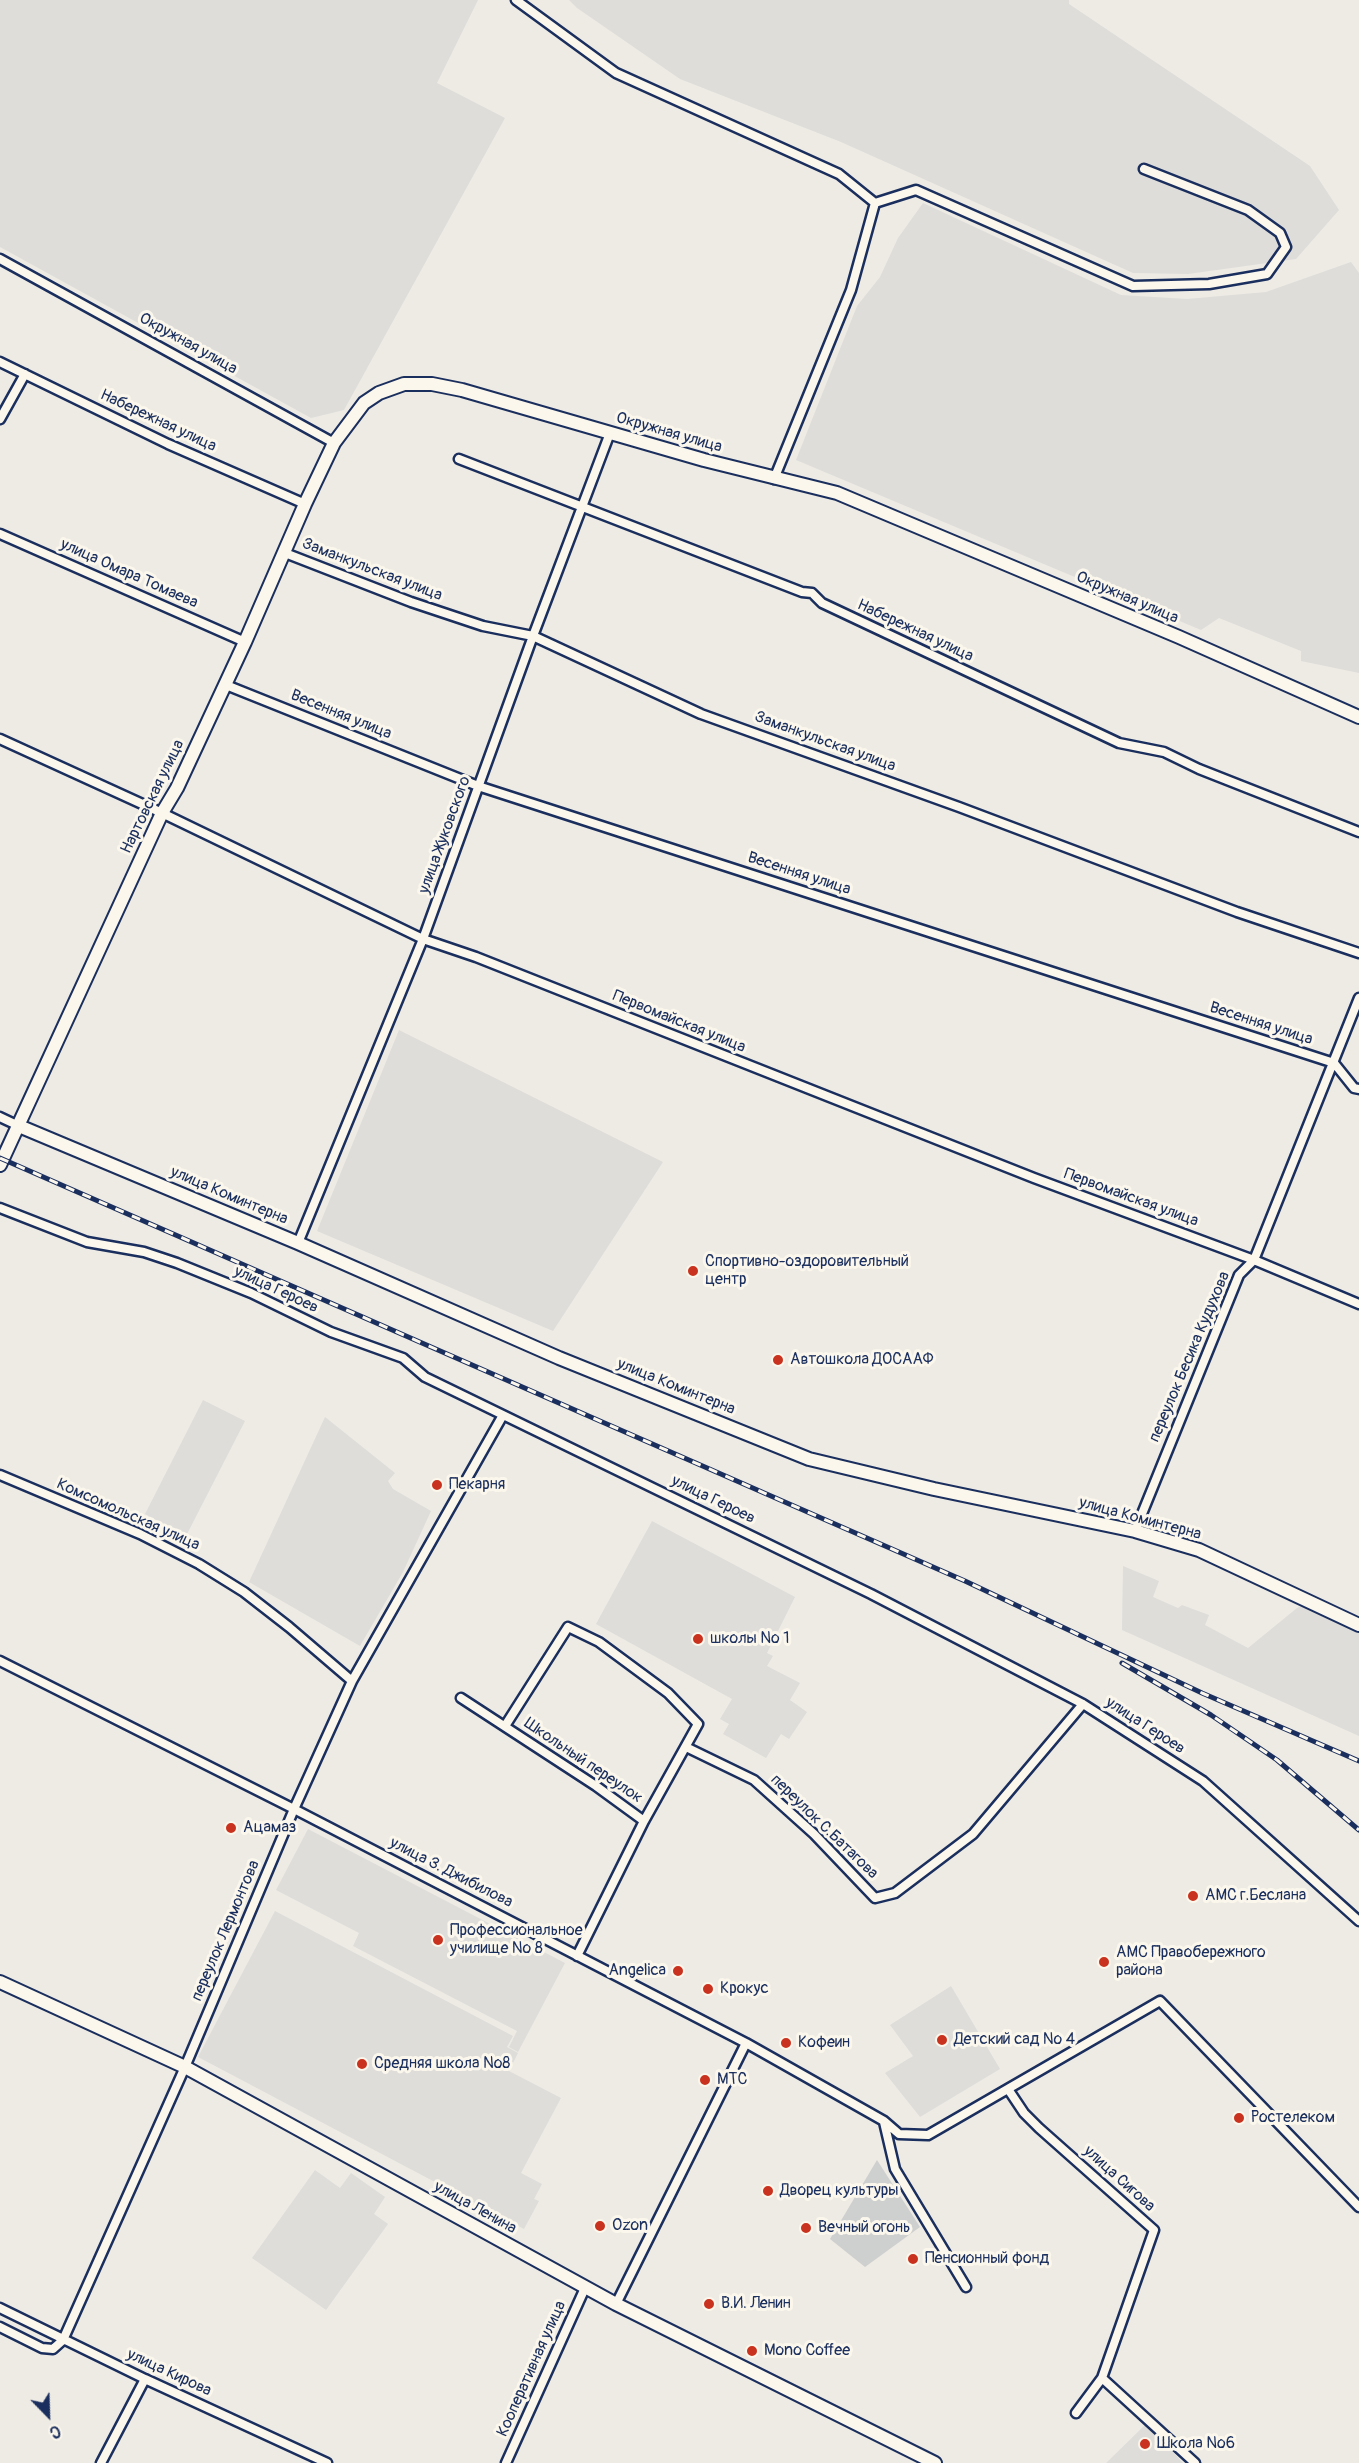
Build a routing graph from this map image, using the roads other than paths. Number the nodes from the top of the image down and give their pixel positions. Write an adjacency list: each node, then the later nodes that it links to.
1 (516, 0): 3 (street)
2 (1144, 168): 3 (street)
3 (875, 203): 11 (street)
4 (0, 259): 9 (street, Окружная улица)
5 (0, 362): 6 (street, Набережная улица)
6 (25, 374): 7 (street); 12 (street, Набережная улица)
7 (0, 419)
8 (610, 433): 9 (street, Окружная улица); 11 (street, Окружная улица); 13 (street, улица Жуковского)
9 (334, 443): 12 (street, Нартовская улица)
10 (459, 459): 13 (street, Набережная улица)
11 (774, 479): 19 (street, Окружная улица)
12 (305, 504): 15 (street, Нартовская улица)
13 (582, 507): 16 (street, улица Жуковского); 23 (street, Набережная улица)
14 (0, 534): 17 (street, улица Омара Томаева)
15 (285, 553): 16 (street, Заманкульская улица); 17 (street, Нартовская улица)
16 (533, 636): 21 (street, улица Жуковского); 25 (street, Заманкульская улица)
17 (245, 642): 18 (street, Нартовская улица)
18 (226, 685): 21 (street, Весенняя улица); 22 (street, Нартовская улица)
19 (1359, 717)
20 (0, 739): 22 (street, Первомайская улица)
21 (478, 786): 24 (street, улица Жуковского); 27 (street, Весенняя улица)
22 (162, 813): 24 (street, Первомайская улица); 30 (street, Нартовская улица)
23 (1359, 832)
24 (423, 939): 33 (street, улица Жуковского); 34 (street, Первомайская улица)
25 (1359, 953)
26 (1359, 998): 27 (street, переулок Бесика Кудухова)
27 (1334, 1063): 28 (street); 34 (street, переулок Бесика Кудухова)
28 (1359, 1089)
29 (0, 1117): 30 (street, улица Коминтерна)
30 (19, 1126): 31 (street, Нартовская улица); 33 (street, улица Коминтерна)
31 (0, 1165)
32 (0, 1208): 36 (street, улица Героев)
33 (298, 1243): 38 (street, улица Коминтерна)
34 (1254, 1260): 35 (street, Первомайская улица); 38 (street, переулок Бесика Кудухова)
35 (1359, 1304)
36 (503, 1415): 41 (street, переулок Лермонтова); 43 (street, улица Героев)
37 (0, 1475): 41 (street, Комсомольская улица)
38 (1135, 1531): 39 (street, улица Коминтерна)
39 (1359, 1625)
40 (0, 1661): 46 (street, улица З. Джибилова)
41 (352, 1681): 46 (street, переулок Лермонтова)
42 (461, 1698): 44 (street, Школьный переулок)
43 (1083, 1704): 45 (street, переулок С.Батагова); 48 (street, улица Героев)
44 (505, 1726): 45 (street, Школьный переулок); 47 (street, Школьный переулок)
45 (686, 1746): 47 (street, Школьный переулок)
46 (294, 1809): 49 (street, улица З. Джибилова); 52 (street, переулок Лермонтова)
47 (644, 1821): 49 (street, Школьный переулок)
48 (1359, 1921)
49 (577, 1956): 51 (street, улица З. Джибилова)
50 (0, 1982): 52 (street, улица Ленина)
51 (746, 2043): 54 (street, улица З. Джибилова); 58 (street)
52 (185, 2067): 57 (street, улица Ленина); 61 (street, переулок Лермонтова)
53 (1008, 2089): 54 (street, улица З. Джибилова); 55 (street, улица З. Джибилова); 62 (street, улица Сигова)
54 (884, 2121): 56 (street)
55 (1359, 2207)
56 (966, 2287)
57 (585, 2288): 58 (street, улица Ленина); 67 (street, Кооперативная улица)
58 (616, 2304): 68 (street, улица Ленина)
59 (0, 2308): 61 (street, улица Кирова)
60 (0, 2327): 61 (street)
61 (63, 2340): 63 (street, улица Кирова)
62 (1102, 2378): 64 (street, улица Сигова); 69 (street)
63 (145, 2379): 65 (street); 66 (street, улица Кирова)
64 (1076, 2413)
65 (101, 2463)
66 (327, 2463)
67 (506, 2463)
68 (935, 2463)
69 (1195, 2463)

